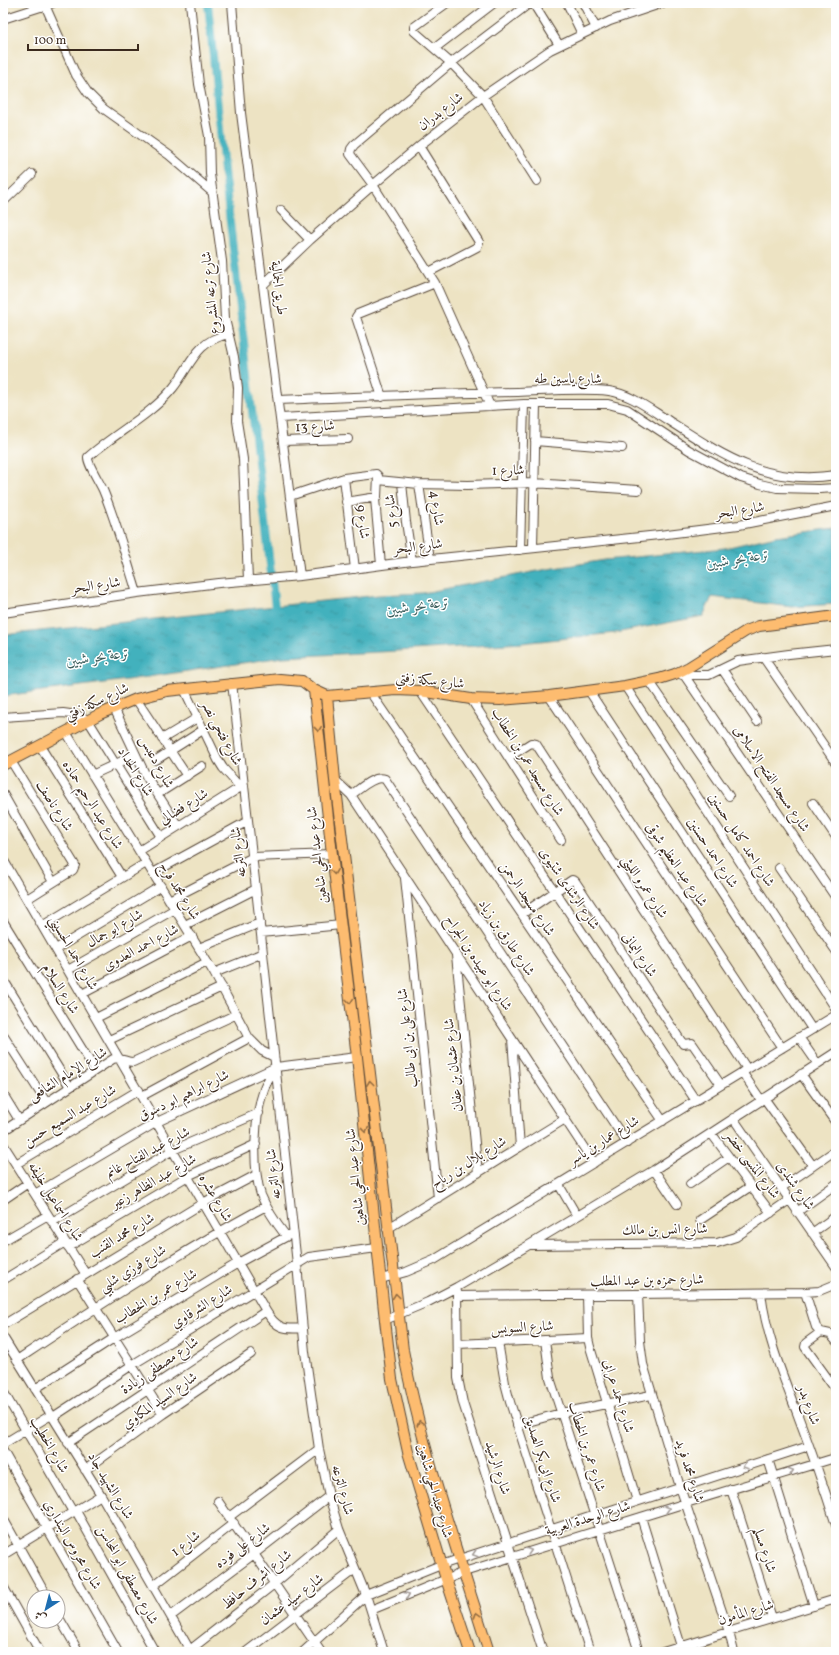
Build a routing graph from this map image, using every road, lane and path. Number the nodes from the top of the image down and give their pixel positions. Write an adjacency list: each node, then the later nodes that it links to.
1 (190, 3): 22 (street, شارع ترعه المشروع)
2 (232, 3): 28 (street, طريق الجمالية)
3 (447, 3): 15 (street)
4 (494, 3): 15 (street)
5 (530, 3): 16 (street)
6 (533, 3): 14 (street)
7 (567, 3): 13 (street)
8 (583, 3): 12 (street)
9 (663, 3): 12 (street, شارع بدران)
10 (49, 4): 11 (street); 22 (street)
11 (3, 19)
12 (596, 28): 13 (street, شارع بدران)
13 (582, 34): 14 (street, شارع بدران)
14 (559, 45): 17 (street, شارع بدران)
15 (435, 48): 16 (street)
16 (451, 63): 17 (street); 21 (street)
17 (483, 96): 18 (street, شارع بدران); 20 (street)
18 (419, 146): 21 (street, شارع بدران); 26 (street)
19 (32, 174): 23 (street)
20 (537, 182)
21 (373, 185): 25 (street, شارع بدران); 26 (street)
22 (212, 192): 29 (street, شارع ترعه المشروع)
23 (3, 202)
24 (281, 210): 25 (street)
25 (310, 240): 28 (street, شارع بدران)
26 (429, 272): 27 (street)
27 (435, 283): 30 (street); 32 (street)
28 (264, 284): 33 (street, طريق الجمالية)
29 (228, 334): 62 (street, شارع ترعه المشروع); 63 (street)
30 (484, 392): 31 (street, شارع ياسين طه); 36 (street); 43 (street, شارع ياسين طه)
31 (422, 394): 32 (street, شارع ياسين طه); 37 (street)
32 (382, 397): 33 (street, شارع ياسين طه)
33 (279, 402): 38 (street, طريق الجمالية)
34 (524, 404): 35 (street, شارع ياسين طه); 36 (street, شارع ياسين طه); 47 (street)
35 (536, 404): 41 (street); 49 (street, شارع ياسين طه)
36 (490, 406): 37 (street, شارع ياسين طه)
37 (423, 410): 38 (street, شارع ياسين طه)
38 (280, 416): 40 (street, طريق الجمالية)
39 (348, 439): 40 (street, شارع 13)
40 (283, 441): 51 (street, طريق الجمالية)
41 (535, 441): 42 (street); 47 (street)
42 (622, 448)
43 (836, 476)
44 (344, 478): 45 (street, شارع 1); 51 (street); 53 (street, شارع 9)
45 (378, 480): 46 (street, شارع 1); 52 (street)
46 (402, 483): 48 (street, شارع 1); 58 (street, شارع 5)
47 (528, 483): 48 (street, شارع 1); 50 (street, شارع 1); 55 (street); 56 (street)
48 (419, 484): 57 (street, شارع 4)
49 (836, 488)
50 (638, 490)
51 (290, 496): 61 (street, طريق الجمالية)
52 (375, 499): 53 (street); 59 (street)
53 (346, 502): 60 (street, شارع 9)
54 (836, 506): 55 (street, شارع البحر)
55 (533, 548): 56 (street, شارع البحر)
56 (520, 550): 57 (street, شارع البحر)
57 (430, 559): 58 (street, شارع البحر)
58 (412, 561): 59 (street, شارع البحر)
59 (381, 565): 60 (street, شارع البحر)
60 (355, 569): 61 (street, شارع البحر)
61 (300, 576): 62 (street, شارع البحر)
62 (248, 580): 63 (street, شارع البحر)
63 (137, 593): 64 (street, شارع البحر)
64 (3, 613)
65 (836, 616): 69 (main road, شارع سكة زفتي)
66 (836, 649): 67 (street)
67 (763, 657): 68 (street); 96 (street)
68 (722, 669): 69 (street); 86 (street)
69 (679, 675): 70 (main road, شارع سكة زفتي); 126 (street, شارع مسجد الفتح الاسلامى)
70 (650, 682): 72 (main road, شارع سكة زفتي); 106 (street)
71 (232, 683): 73 (main road, شارع سكة زفتي); 74 (main road, شارع سكة زفتي); 102 (street, شارع الترعه)
72 (624, 686): 76 (main road, شارع سكة زفتي); 149 (street, شارع احمد كامل حسنين)
73 (184, 689): 80 (main road, شارع سكة زفتي); 84 (street, شارع فتحي نصر)
74 (314, 690): 78 (main road, شارع سكة زفتي); 114 (main road, شارع عبد الحي شاهين, one-way to 114)
75 (420, 691): 77 (main road, شارع سكة زفتي); 81 (main road, شارع سكة زفتي); 125 (street, شارع الرشدى شتيوى)
76 (589, 691): 79 (main road, شارع سكة زفتي); 153 (street, شارع احمد حسنين)
77 (370, 692): 78 (main road, شارع سكة زفتي); 130 (street, شارع مسجد الرحمن)
78 (327, 696): 101 (main road, شارع عبد الحي شاهين)
79 (549, 696): 81 (main road, شارع سكة زفتي); 159 (street, شارع عبد العظيم شوقى)
80 (136, 699): 82 (main road, شارع سكة زفتي); 89 (street)
81 (472, 699): 93 (street, شارع مسجد عمر بن الخطاب)
82 (114, 708): 85 (main road, شارع سكة زفتي); 92 (street, شارع دعبس)
83 (3, 717): 85 (street)
84 (197, 718): 87 (street, شارع فتحي نصر); 89 (street)
85 (88, 720): 88 (main road, شارع سكة زفتي); 97 (street, شارع الحداد)
86 (757, 721)
87 (203, 730): 91 (street); 102 (street, شارع فتحي نصر)
88 (66, 732): 90 (main road, شارع سكة زفتي); 99 (street, شارع محمد فرج)
89 (162, 738): 91 (street)
90 (40, 746): 95 (main road, شارع سكة زفتي); 121 (street, شارع عبد الرحيم حماده)
91 (170, 751): 94 (street); 100 (street)
92 (136, 755): 97 (street); 104 (street, شارع دعبس)
93 (509, 757): 112 (street, شارع مسجد عمر بن الخطاب); 167 (street, شارع عمرو الليثي)
94 (156, 760)
95 (7, 763): 122 (street, شارع ناصف)
96 (836, 763)
97 (115, 765): 99 (street); 110 (street, شارع الحداد)
98 (202, 766): 100 (street)
99 (92, 775): 113 (street, شارع محمد فرج)
100 (187, 776): 104 (street)
101 (335, 780): 105 (street, شارع ابو عبيده بن الجراح); 219 (main road, شارع عبد الحي شاهين, one-way to 101)
102 (242, 786): 108 (street, شارع الترعه); 109 (street, شارع فضالي)
103 (3, 794): 122 (street)
104 (158, 794): 109 (street, شارع دعبس)
105 (351, 795): 120 (street, شارع ابو عبيده بن الجراح); 185 (street, شارع طارق بن زياد)
106 (729, 796)
107 (813, 803): 111 (street)
108 (248, 821): 115 (street, شارع الترعه); 119 (street)
109 (178, 826): 110 (street, شارع فضالي)
110 (161, 837): 113 (street, شارع فضالي)
111 (836, 837)
112 (561, 840)
113 (139, 851): 117 (street, شارع محمد فرج)
114 (332, 854): 115 (street); 134 (main road, شارع عبد الحي شاهين, one-way to 134)
115 (253, 858): 124 (street, شارع الترعه); 128 (street)
116 (3, 859): 127 (street, شارع احمد الحسيني)
117 (146, 863): 119 (street, شارع محمد فرج); 121 (street)
118 (779, 868): 140 (street)
119 (153, 873): 123 (street, شارع محمد فرج)
120 (405, 876): 142 (street, شارع ابو عبيده بن الجراح); 207 (street, شارع على بن ابى طالب)
121 (122, 877): 135 (street)
122 (53, 882): 127 (street)
123 (161, 886): 128 (street, شارع محمد فرج); 139 (street)
124 (256, 889): 132 (street, شارع الترعه); 133 (street)
125 (555, 892): 130 (street, شارع اليمانى); 169 (street, شارع اليمانى); 174 (street, شارع الرشدى شتيوى)
126 (836, 898)
127 (26, 899): 135 (street, شارع احمد الحسيني)
128 (169, 900): 129 (street, شارع محمد فرج)
129 (175, 909): 133 (street, شارع محمد فرج); 144 (street, شارع ابو جمال)
130 (522, 914): 180 (street, شارع مسجد الرحمن)
131 (3, 921): 166 (street, شارع السلام)
132 (260, 923): 136 (street, شارع الترعه); 138 (street)
133 (185, 925): 137 (street, شارع محمد فرج)
134 (341, 925): 136 (street); 162 (main road, شارع عبد الحي شاهين, one-way to 162)
135 (42, 926): 139 (street, شارع احمد الحسيني)
136 (261, 932): 141 (street, شارع الترعه)
137 (192, 936): 138 (street, شارع محمد فرج); 148 (street, شارع احمد العدوى)
138 (199, 948): 143 (street, شارع محمد فرج)
139 (56, 949): 144 (street, شارع احمد الحسيني)
140 (836, 951)
141 (263, 953): 145 (street); 161 (street, شارع الترعه)
142 (456, 953): 157 (street, شارع ابو عبيده بن الجراح); 197 (street, شارع عثمان بن عفان)
143 (207, 962): 145 (street, شارع محمد فرج); 152 (street)
144 (68, 970): 148 (street, شارع احمد الحسيني)
145 (214, 973): 147 (street, شارع محمد فرج)
146 (3, 978): 170 (street)
147 (222, 987): 150 (street, شارع محمد فرج); 158 (street)
148 (82, 994): 152 (street, شارع احمد الحسيني)
149 (836, 1009)
150 (237, 1014): 156 (street, شارع محمد فرج); 163 (street, شارع الإمام الشافعى)
151 (836, 1015): 153 (street, شارع عمار بن ياسر)
152 (96, 1018): 158 (street, شارع احمد الحسيني)
153 (812, 1029): 155 (street, شارع عمار بن ياسر)
154 (3, 1035): 175 (street)
155 (799, 1037): 159 (street, شارع عمار بن ياسر); 164 (street)
156 (249, 1038): 161 (street, شارع محمد فرج); 171 (street, شارع عبد السميع حسن)
157 (511, 1038): 178 (street, شارع ابو عبيده بن الجراح); 188 (street)
158 (109, 1040): 163 (street, شارع احمد الحسيني)
159 (782, 1048): 167 (street, شارع عمار بن ياسر)
160 (836, 1052): 164 (street)
161 (274, 1057): 165 (street, شارع الترعه)
162 (357, 1057): 165 (street, شارع ابراهيم ابو دسوق); 226 (main road, شارع عبد الحي شاهين, one-way to 226)
163 (120, 1059): 166 (street, شارع الإمام الشافعى); 171 (street, شارع عشره)
164 (817, 1063): 168 (street)
165 (276, 1068): 176 (street); 181 (street, شارع ابراهيم ابو دسوق); 222 (street, شارع الترعه)
166 (95, 1070): 170 (street, شارع الإمام الشافعى)
167 (744, 1071): 169 (street, شارع عمار بن ياسر); 173 (street, شارع عمرو الليثي)
168 (801, 1074): 173 (street); 182 (street)
169 (721, 1085): 174 (street, شارع عمار بن ياسر)
170 (70, 1087): 175 (street, شارع الإمام الشافعى)
171 (140, 1093): 181 (street, شارع عشره); 194 (street, شارع عبد السميع حسن)
172 (3, 1094): 179 (street)
173 (763, 1099): 177 (street); 195 (street, شارع عمرو الليثي)
174 (696, 1101): 180 (street, شارع عمار بن ياسر)
175 (46, 1102): 179 (street, شارع الإمام الشافعى)
176 (259, 1113): 187 (street); 189 (street, شارع عبد الفتاح غانم)
177 (733, 1118): 184 (street); 205 (street, شارع شندى)
178 (565, 1119): 188 (street, شارع بلال بن رباح); 193 (street, شارع ابو عبيده بن الجراح)
179 (19, 1120): 183 (street, شارع الإمام الشافعى)
180 (663, 1121): 185 (street, شارع عمار بن ياسر)
181 (157, 1122): 189 (street, شارع عشره); 206 (street, شارع ابراهيم ابو دسوق)
182 (836, 1123)
183 (3, 1131)
184 (711, 1133): 192 (street, شارع المنسى خضر); 196 (street)
185 (627, 1143): 193 (street, شارع عمار بن ياسر)
186 (3, 1144): 191 (street, شارع اسماعيل خليفه)
187 (256, 1144): 198 (street); 199 (street, شارع عبد الظاهر زعير)
188 (520, 1147): 197 (street, شارع بلال بن رباح)
189 (173, 1150): 199 (street, شارع عشره); 217 (street, شارع عبد الفتاح غانم)
190 (836, 1150): 195 (street)
191 (6, 1154): 194 (street, شارع اسماعيل خليفه)
192 (729, 1157): 201 (street); 204 (street, شارع المنسى خضر)
193 (594, 1163): 203 (street, شارع عمار بن ياسر)
194 (16, 1164): 200 (street, شارع اسماعيل خليفه)
195 (813, 1166): 205 (street)
196 (654, 1170): 211 (street); 215 (street)
197 (478, 1173): 207 (street, شارع بلال بن رباح)
198 (256, 1175): 210 (street, شارع محمد القنب); 212 (street)
199 (188, 1176): 210 (street, شارع عشره); 224 (street, شارع عبد الظاهر زعير)
200 (28, 1183): 206 (street, شارع اسماعيل خليفه); 208 (street)
201 (690, 1184)
202 (836, 1184): 213 (street)
203 (559, 1185): 215 (street); 231 (street, شارع عمار بن ياسر)
204 (751, 1186): 214 (street, شارع المنسى خضر); 218 (street)
205 (781, 1188): 209 (street, شارع شندى)
206 (35, 1194): 217 (street, شارع اسماعيل خليفه)
207 (438, 1198): 219 (street, شارع بلال بن رباح)
208 (3, 1200)
209 (789, 1200): 213 (street, شارع شندى); 214 (street, شارع انس بن مالك)
210 (203, 1203): 220 (street, شارع عشره); 230 (street, شارع محمد القنب)
211 (677, 1204)
212 (266, 1206): 220 (street, شارع فوزي شلبي); 222 (street)
213 (798, 1212): 221 (street, شارع شندى)
214 (771, 1213): 225 (street, شارع انس بن مالك)
215 (577, 1216): 225 (street)
216 (836, 1216): 221 (street)
217 (50, 1218): 223 (street, شارع عبد الفتاح غانم); 224 (street, شارع اسماعيل خليفه)
218 (700, 1220)
219 (387, 1229): 231 (main road, شارع عبد الحي شاهين)
220 (219, 1231): 227 (street, شارع عشره); 243 (street, شارع فوزي شلبي)
221 (812, 1233): 229 (street, شارع شندى)
222 (289, 1235): 227 (street, شارع عمر بن الخطاب); 228 (street, شارع الترعه)
223 (3, 1242)
224 (67, 1245): 230 (street, شارع اسماعيل خليفه); 234 (street, شارع عبد الظاهر زعير)
225 (529, 1245): 236 (street)
226 (377, 1248): 228 (street, شارع الشرقاوي); 233 (main road, شارع عبد الحي شاهين)
227 (238, 1263): 237 (street, شارع عشره); 251 (street, شارع عمر بن الخطاب)
228 (297, 1264): 237 (street, شارع الشرقاوي); 248 (street, شارع الترعه)
229 (836, 1267)
230 (85, 1274): 232 (street, شارع محمد القنب)
231 (393, 1275): 233 (street, شارع عمار بن ياسر); 245 (main road, شارع عبد الحي شاهين, one-way to 231)
232 (76, 1279): 243 (street); 247 (street, شارع محمد القنب)
233 (381, 1279): 246 (main road, شارع عبد الحي شاهين)
234 (3, 1280)
235 (836, 1284): 238 (street, شارع حمزه بن عبد المطلب)
236 (457, 1287): 242 (street, شارع الرشيد); 245 (street)
237 (253, 1291): 244 (street, شارع عشره); 259 (street, شارع الشرقاوي)
238 (805, 1292): 239 (street, شارع حمزه بن عبد المطلب); 249 (street)
239 (761, 1293): 240 (street, شارع حمزه بن عبد المطلب); 273 (street, شارع بدر)
240 (638, 1294): 241 (street, شارع حمزه بن عبد المطلب); 264 (street, شارع محمد فريد)
241 (587, 1295): 242 (street, شارع حمزه بن عبد المطلب); 252 (street, شارع احمد عرابى)
242 (457, 1296): 256 (street, شارع الرشيد)
243 (95, 1308): 251 (street); 258 (street, شارع فوزي شلبي)
244 (266, 1311): 248 (street, شارع عشره); 261 (street, شارع مصطفى زيادة)
245 (399, 1315): 246 (street); 304 (main road, شارع عبد الحي شاهين, one-way to 245)
246 (385, 1320): 305 (main road, شارع عبد الحي شاهين)
247 (3, 1325)
248 (303, 1328): 274 (street, شارع الترعه)
249 (821, 1332): 254 (street); 262 (street)
250 (3, 1337): 258 (street, شارع الشهيد جاد)
251 (114, 1338): 259 (street); 260 (street, شارع عمر بن الخطاب)
252 (588, 1338): 253 (street, شارع السويس); 265 (street, شارع احمد عرابى)
253 (545, 1340): 255 (street, شارع السويس); 267 (street, شارع عمر بن الخطاب)
254 (836, 1341)
255 (498, 1342): 256 (street, شارع السويس); 269 (street, شارع ابى بكر الصديق)
256 (458, 1344): 298 (street, شارع الرشيد)
257 (251, 1354): 266 (street, شارع السيد المكاوي)
258 (17, 1360): 260 (street, شارع الشهيد جاد)
259 (132, 1365): 261 (street); 268 (street, شارع الشرقاوي)
260 (35, 1389): 268 (street, شارع الشهيد جاد)
261 (147, 1389): 266 (street); 271 (street, شارع مصطفى زيادة)
262 (836, 1390)
263 (3, 1391): 270 (street, شارع الخطيب)
264 (651, 1395): 265 (street); 281 (street, شارع محمد فريد)
265 (606, 1404): 267 (street); 286 (street, شارع احمد عرابى)
266 (163, 1414): 279 (street, شارع السيد المكاوي)
267 (560, 1414): 269 (street); 289 (street, شارع عمر بن الخطاب)
268 (52, 1416): 270 (street, شارع الشرقاوي); 271 (street, شارع الشهيد جاد)
269 (517, 1425): 296 (street, شارع ابى بكر الصديق)
270 (25, 1430): 272 (street, شارع الشرقاوي); 288 (street, شارع الخطيب)
271 (68, 1443): 279 (street, شارع الشهيد جاد)
272 (3, 1444)
273 (809, 1446): 277 (street, شارع الوحدة العربية); 278 (street, شارع بدر)
274 (319, 1449): 284 (street, شارع الترعه); 292 (street, شارع 1)
275 (3, 1451): 294 (street, شارع محروس البنداري)
276 (835, 1458): 278 (street, شارع الوحدة العربية)
277 (768, 1459): 280 (street); 281 (street, شارع الوحدة العربية, one-way to 281)
278 (816, 1464): 280 (street, شارع الوحدة العربية, one-way to 278); 293 (street, شارع بدر)
279 (85, 1470): 283 (street, شارع الشهيد جاد)
280 (774, 1477): 282 (street, شارع الوحدة العربية); 315 (street)
281 (680, 1487): 286 (street, شارع الوحدة العربية); 287 (street, شارع محمد فريد)
282 (731, 1489): 287 (street, شارع الوحدة العربية); 319 (street, شارع مسلم)
283 (101, 1495): 288 (street); 311 (street, شارع الشهيد جاد)
284 (329, 1496): 295 (street, شارع الترعه); 301 (street, شارع على فوده)
285 (218, 1501): 292 (street)
286 (637, 1501): 289 (street, شارع الوحدة العربية)
287 (686, 1503): 290 (street, شارع الوحدة العربية, one-way to 287); 321 (street, شارع محمد فريد)
288 (75, 1511): 294 (street); 328 (street, شارع مصطفى ابو المحاسن)
289 (594, 1515): 296 (street, شارع الوحدة العربية); 297 (street, شارع عمر بن الخطاب)
290 (641, 1516): 297 (street, شارع الوحدة العربية); 323 (street)
291 (3, 1518): 300 (street)
292 (231, 1520): 301 (street); 311 (street, شارع 1)
293 (836, 1525)
294 (47, 1528): 300 (street); 327 (street, شارع محروس البنداري)
295 (339, 1529): 306 (street, شارع الترعه); 309 (street, شارع اشرف حافظ)
296 (551, 1529): 298 (street, شارع الوحدة العربية); 299 (street, شارع ابى بكر الصديق)
297 (599, 1530): 299 (street, شارع الوحدة العربية); 337 (street, شارع عمر بن الخطاب)
298 (508, 1543): 303 (street, شارع الرشيد); 304 (street, شارع الوحدة العربية, one-way to 304)
299 (556, 1543): 303 (street, شارع الوحدة العربية, one-way to 299); 336 (street, شارع ابى بكر الصديق)
300 (18, 1545): 302 (street); 312 (street)
301 (254, 1554): 309 (street); 318 (street, شارع على فوده)
302 (3, 1555)
303 (512, 1557): 307 (street, شارع الوحدة العربية); 335 (street, شارع الرشيد)
304 (460, 1559): 305 (street, شارع الوحدة العربية); 307 (main road, شارع عبد الحي شاهين)
305 (441, 1565): 308 (main road, شارع عبد الحي شاهين); 313 (street, شارع الوحدة العربية)
306 (355, 1569): 313 (street, شارع الترعه); 317 (street, شارع سيد عثمان)
307 (464, 1572): 308 (street, شارع الوحدة العربية); 334 (main road, شارع عبد الحي شاهين, one-way to 307)
308 (446, 1579): 316 (street, شارع الوحدة العربية, one-way to 308); 333 (main road, شارع عبد الحي شاهين)
309 (274, 1584): 317 (street); 324 (street, شارع اشرف حافظ)
310 (3, 1586): 325 (street)
311 (153, 1586): 318 (street, شارع الشهيد جاد)
312 (43, 1589)
313 (366, 1595): 316 (street, شارع الترعه); 322 (street)
314 (836, 1599): 315 (street, شارع المأمون)
315 (814, 1606): 319 (street, شارع المأمون)
316 (371, 1610): 332 (street, شارع الترعه)
317 (295, 1614): 322 (street); 329 (street, شارع سيد عثمان)
318 (171, 1616): 324 (street, شارع الشهيد جاد)
319 (772, 1618): 321 (street, شارع المأمون)
320 (66, 1629): 326 (street)
321 (729, 1632): 323 (street, شارع المأمون); 339 (street, شارع محمد فريد)
322 (315, 1643): 330 (street); 331 (street)
323 (682, 1646): 338 (street, شارع المأمون)
324 (190, 1651)
325 (40, 1652)
326 (79, 1652)
327 (118, 1652)
328 (155, 1652)
329 (246, 1652)
330 (303, 1652)
331 (321, 1652)
332 (384, 1652)
333 (470, 1652)
334 (489, 1652)
335 (543, 1652)
336 (590, 1652)
337 (639, 1652)
338 (663, 1652)
339 (734, 1652)

